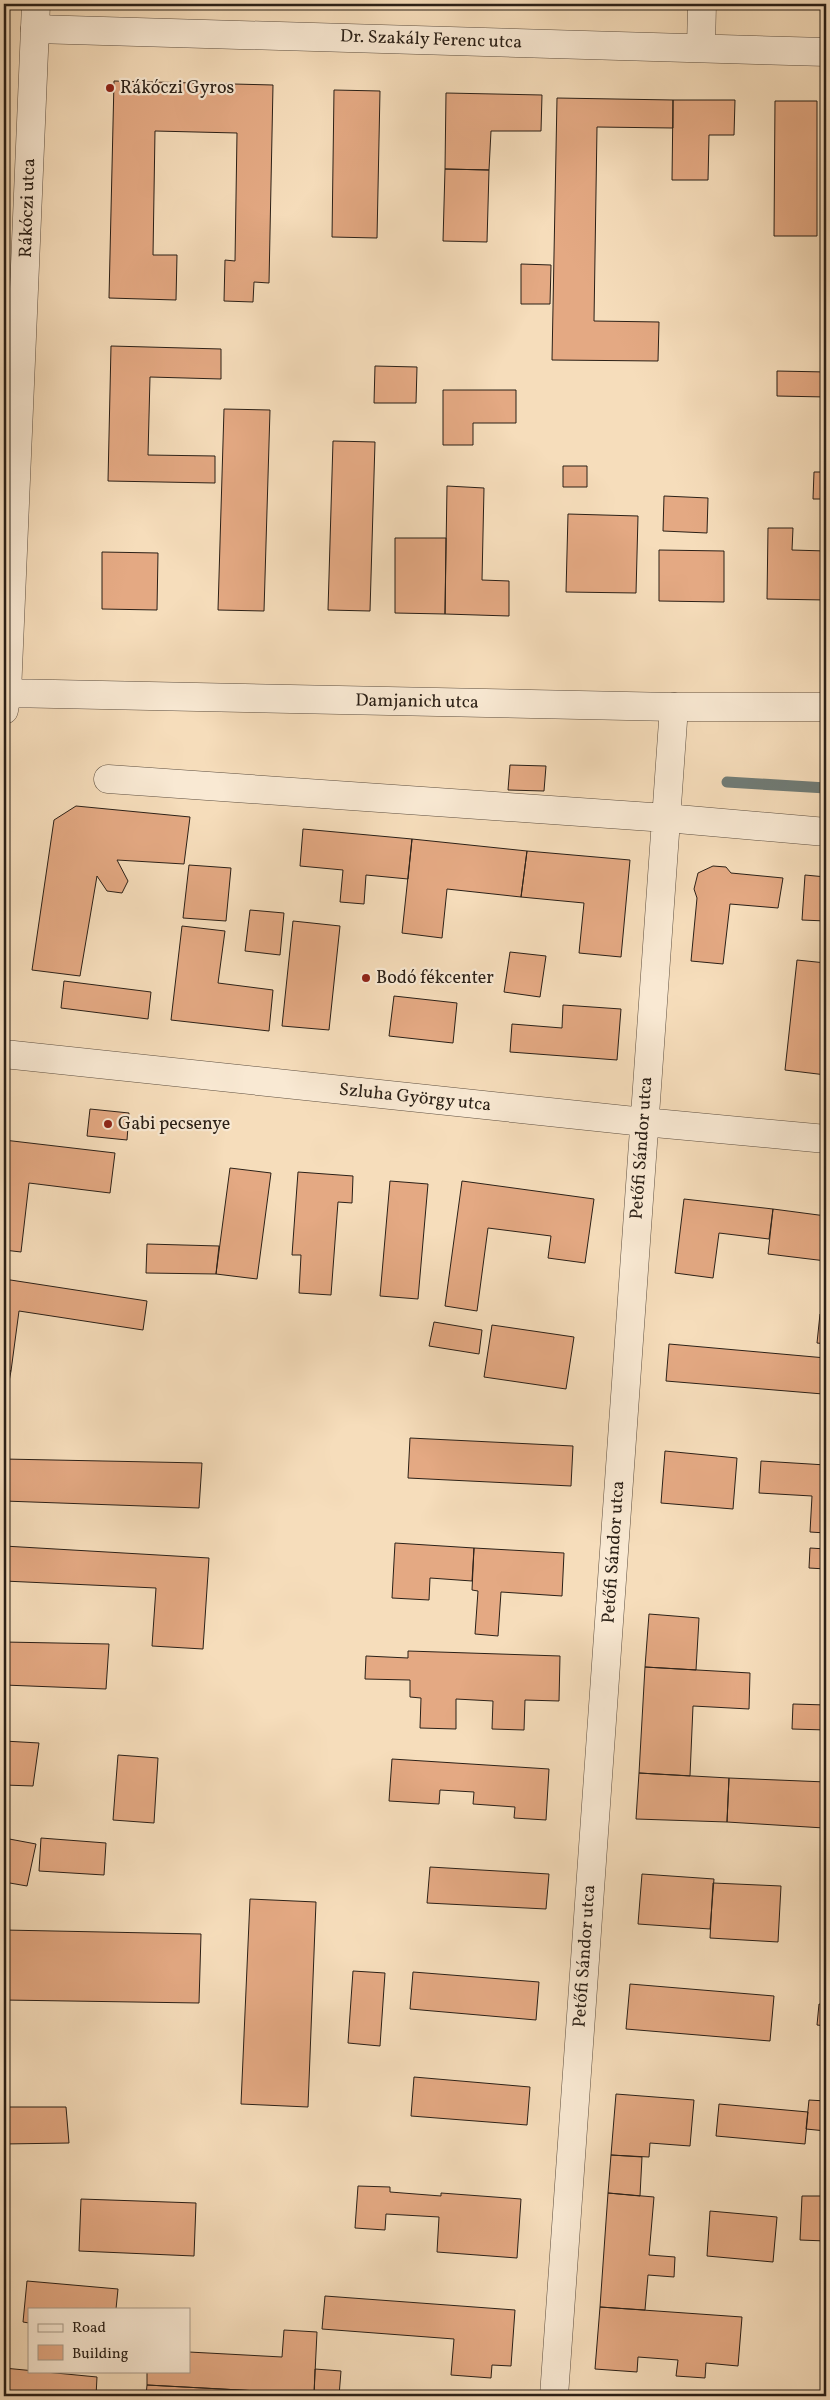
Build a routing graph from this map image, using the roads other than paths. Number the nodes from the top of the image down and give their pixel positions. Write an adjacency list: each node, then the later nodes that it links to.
1 (702, 4): 3 (street)
2 (36, 16): 3 (street, Dr. Szakály Ferenc utca); 5 (street, Rákóczi utca)
3 (701, 48): 4 (street, Dr. Szakály Ferenc utca)
4 (826, 52)
5 (6, 702): 6 (street, Damjanich utca)
6 (674, 707): 7 (street, Damjanich utca); 9 (street, Petőfi Sándor utca)
7 (826, 707)
8 (108, 779): 9 (street)
9 (666, 818): 10 (street); 12 (street, Petőfi Sándor utca)
10 (826, 832)
11 (4, 1054): 12 (street, Szluha György utca)
12 (644, 1122): 13 (street, Szluha György utca); 14 (street, Petőfi Sándor utca)
13 (826, 1139)
14 (554, 2396)

